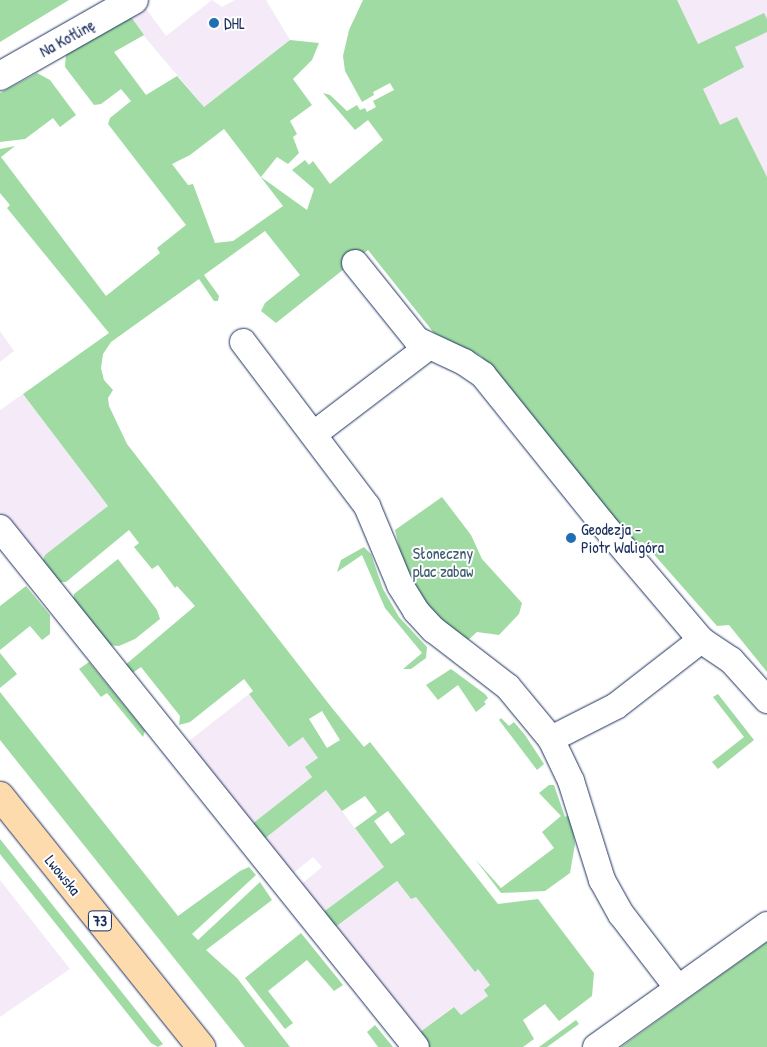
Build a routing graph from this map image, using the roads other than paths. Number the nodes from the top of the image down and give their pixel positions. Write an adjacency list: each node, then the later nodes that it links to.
1 (134, 0): 2 (street, Na Kotlinę)
2 (0, 76)
3 (354, 263): 5 (street)
4 (243, 342): 6 (street)
5 (427, 348): 6 (street); 8 (street)
6 (314, 434): 10 (street)
7 (0, 528): 15 (street)
8 (701, 640): 9 (street); 10 (street)
9 (767, 700)
10 (551, 740): 13 (street)
11 (0, 796): 14 (main road, Lwowska / 73)
12 (767, 925): 13 (street)
13 (677, 988): 16 (street)
14 (201, 1047)
15 (416, 1047)
16 (596, 1047)

